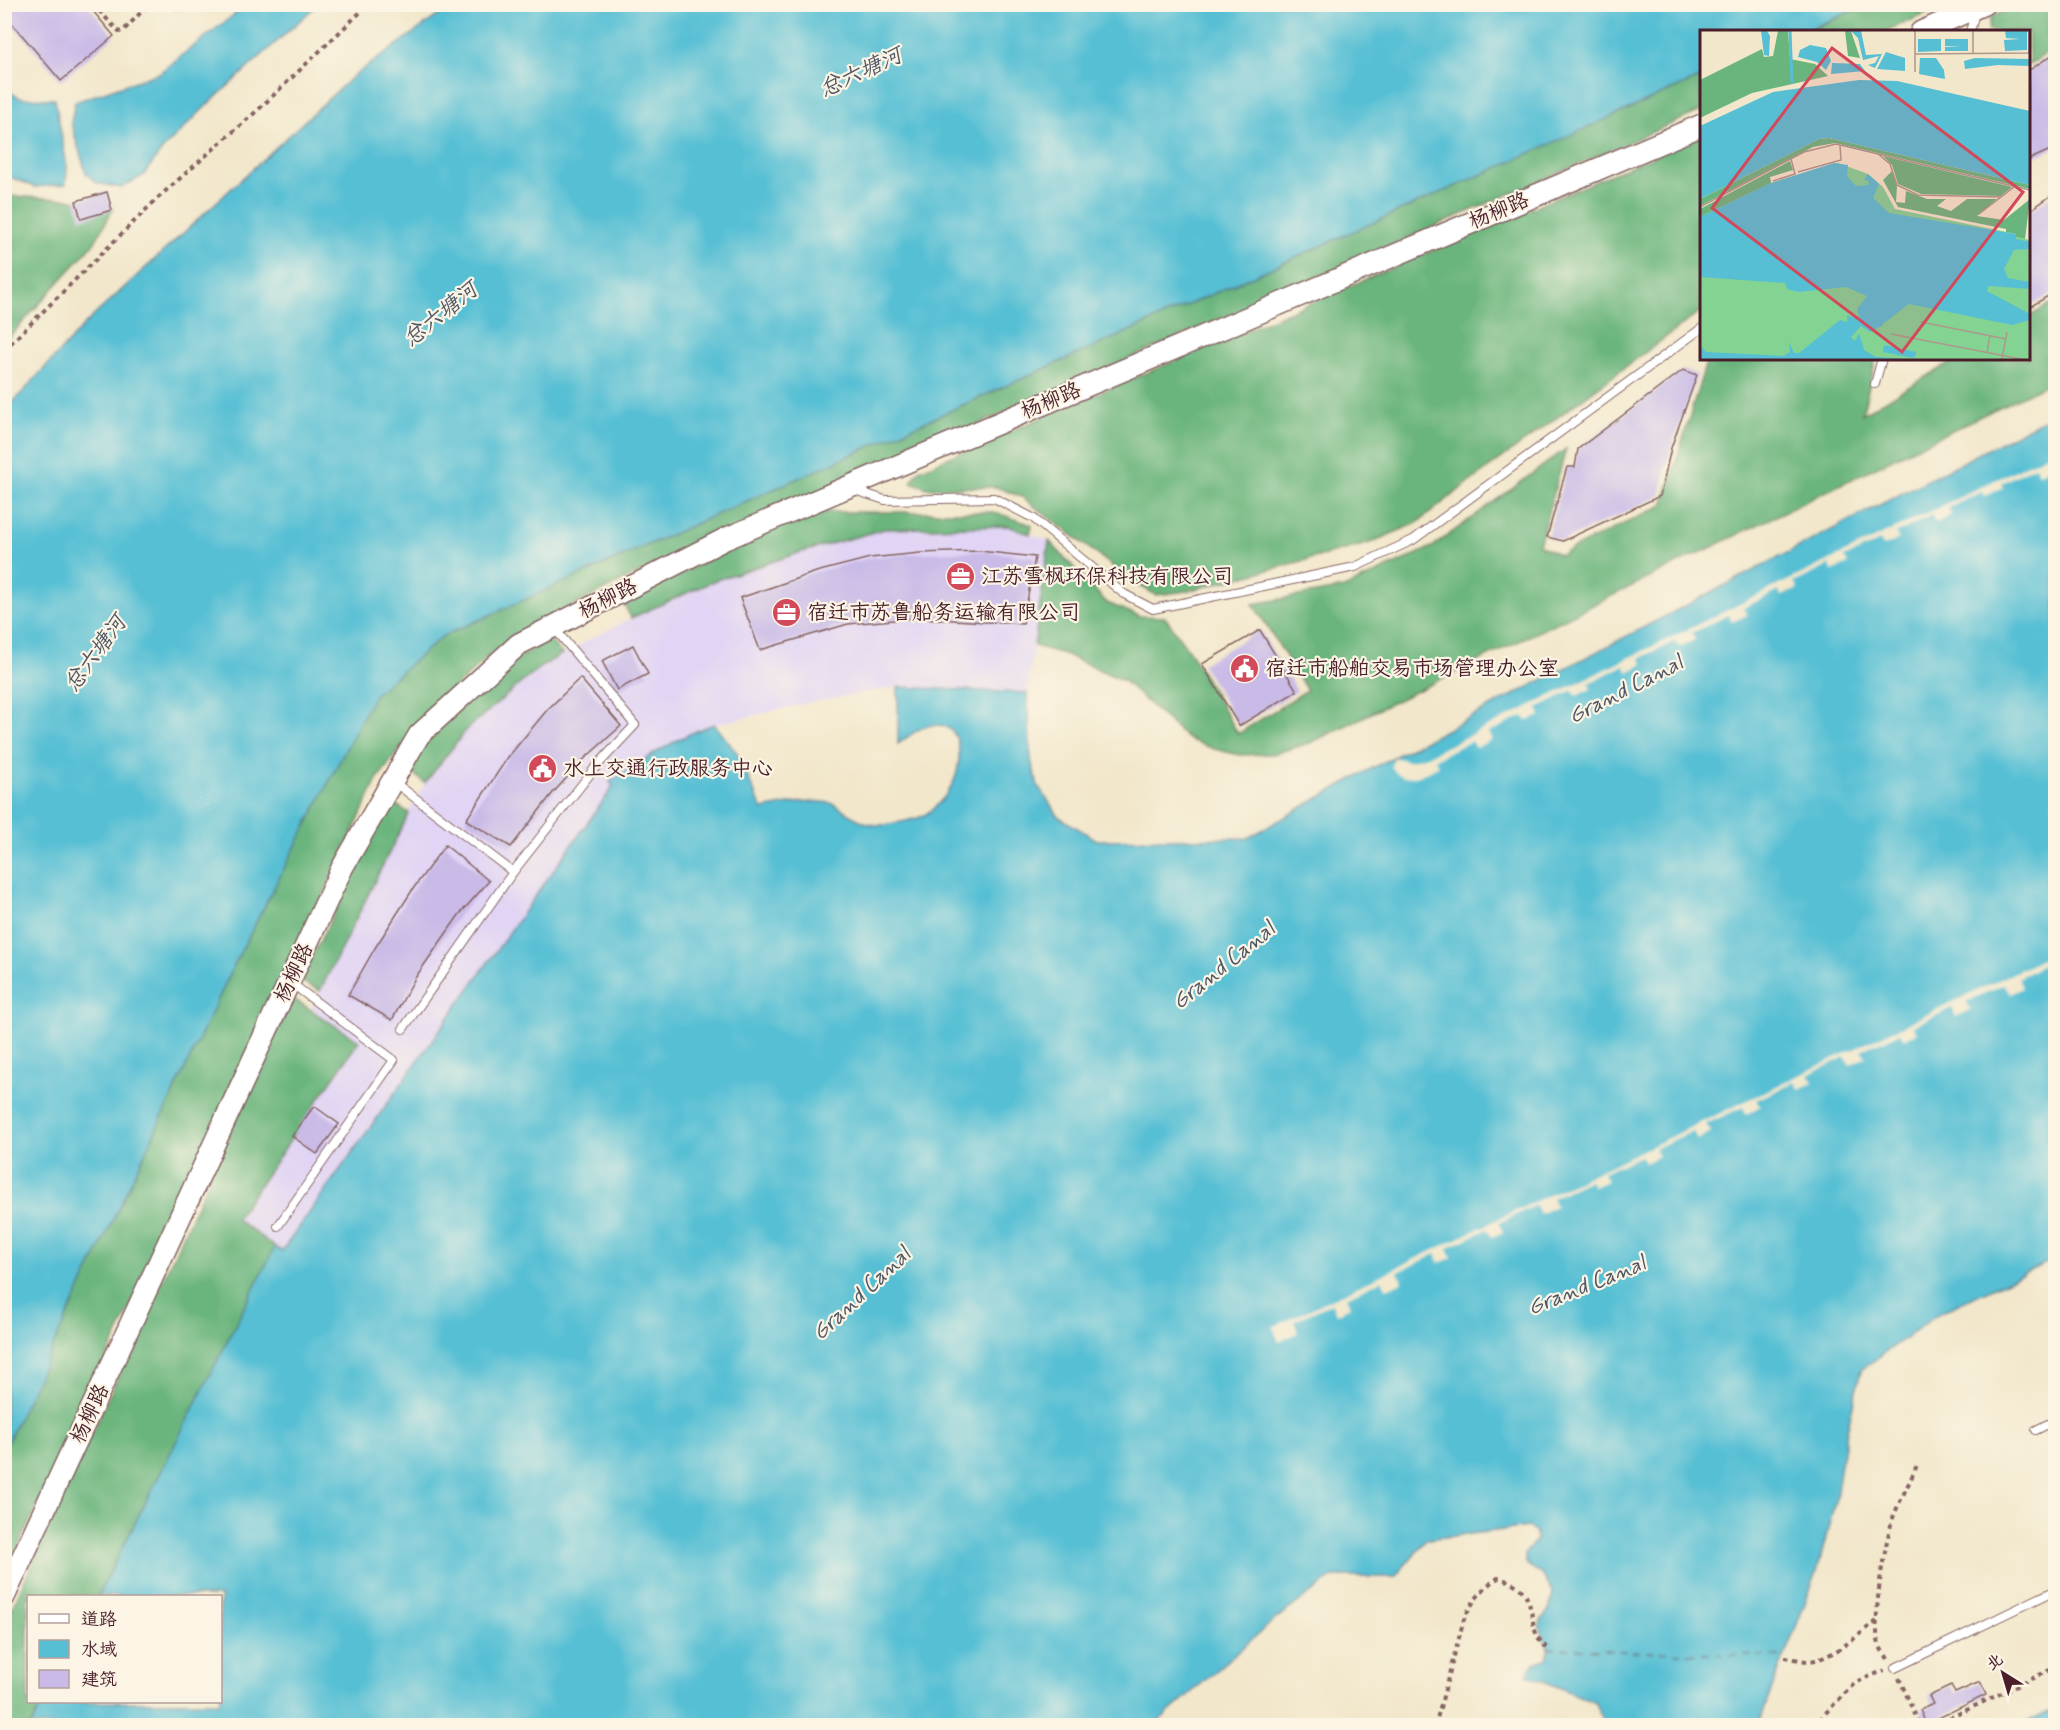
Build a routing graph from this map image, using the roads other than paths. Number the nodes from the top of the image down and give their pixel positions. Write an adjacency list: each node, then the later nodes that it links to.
1 (1980, 6): 2 (street); 3 (lane)
2 (1926, 30)
3 (1971, 30)
4 (1700, 125): 8 (street, 杨柳路)
5 (1700, 329): 8 (lane)
6 (1881, 360): 7 (lane)
7 (1875, 384)
8 (846, 488): 9 (street, 杨柳路)
9 (553, 627): 10 (street, 杨柳路); 11 (lane)
10 (392, 781): 11 (lane); 12 (street, 杨柳路)
11 (513, 872): 13 (lane)
12 (290, 982): 14 (lane); 18 (street, 杨柳路)
13 (403, 1029)
14 (278, 1226)
15 (2055, 1420): 16 (lane)
16 (2036, 1430)
17 (2055, 1590): 19 (lane)
18 (4, 1597)
19 (1895, 1668)

